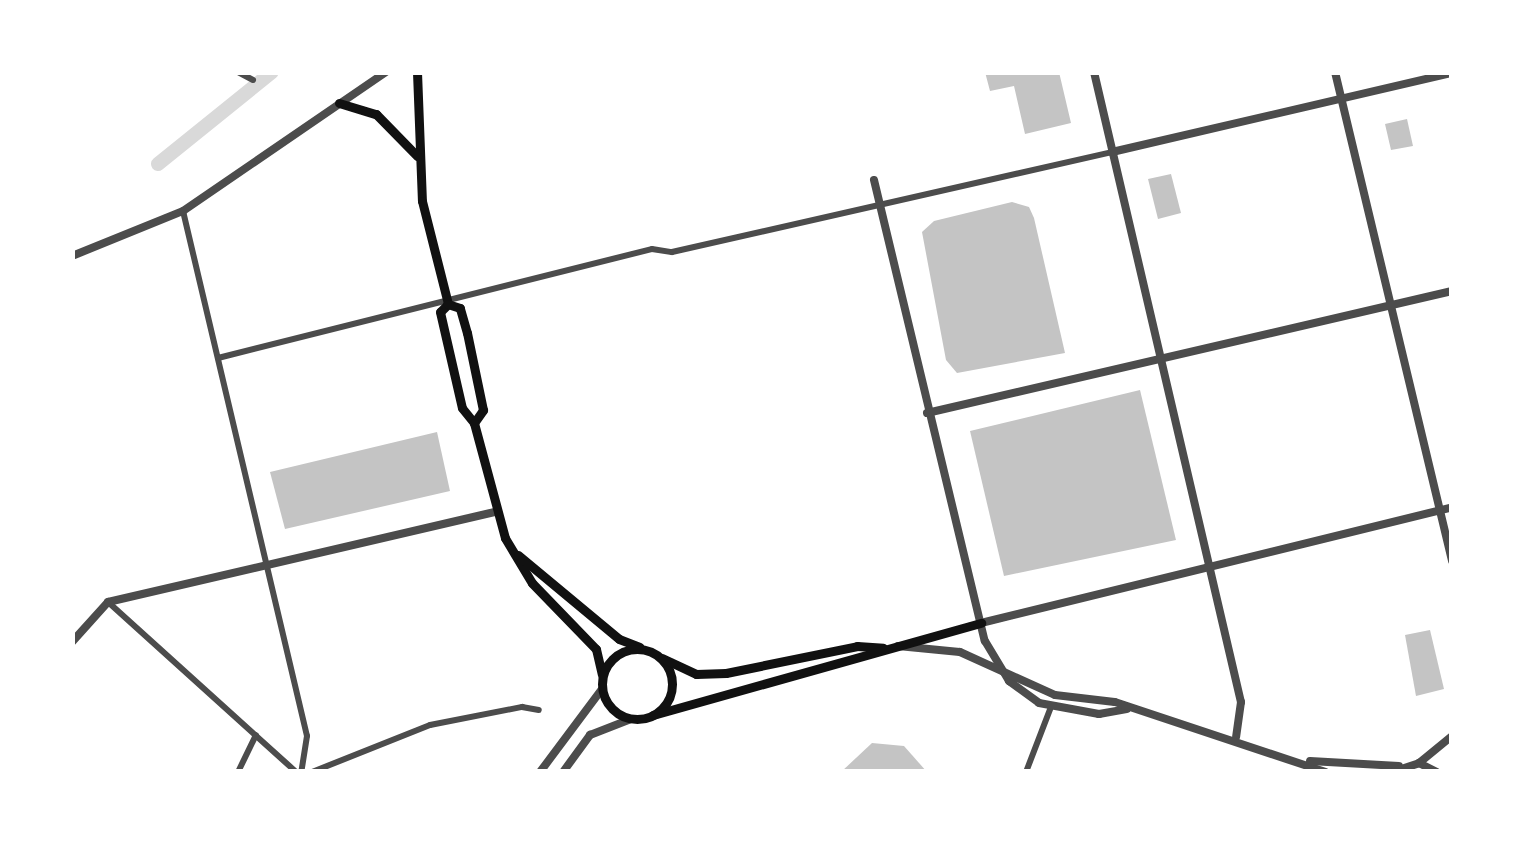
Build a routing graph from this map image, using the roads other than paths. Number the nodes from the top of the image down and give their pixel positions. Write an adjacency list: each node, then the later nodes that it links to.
1 (238, 72): 7 (street)
2 (386, 72): 9 (street)
3 (416, 72): 11 (main road)
4 (1094, 72): 10 (street)
5 (1335, 72): 8 (street)
6 (1452, 73): 8 (street)
7 (253, 80)
8 (1341, 99): 10 (street); 18 (street)
9 (338, 103): 11 (main road); 14 (street)
10 (1112, 152): 13 (street); 20 (street)
11 (417, 156): 17 (main road)
12 (874, 180): 13 (street)
13 (880, 206): 17 (street); 21 (street)
14 (184, 211): 15 (street); 19 (street)
15 (72, 256)
16 (1452, 291): 18 (street)
17 (448, 304): 19 (street); 22 (main road); 22 (main road)
18 (1389, 306): 20 (street); 24 (street)
19 (218, 358): 29 (street)
20 (1161, 358): 21 (street); 28 (street)
21 (927, 413): 31 (street)
22 (474, 423): 25 (main road)
23 (1452, 507): 24 (street)
24 (1441, 510): 27 (street); 28 (street)
25 (495, 512): 26 (main road); 29 (street)
26 (514, 553): 34 (main road); 38 (main road)
27 (1452, 561)
28 (1208, 563): 31 (street); 47 (street)
29 (266, 564): 30 (street); 52 (street)
30 (108, 602): 32 (street); 45 (street)
31 (981, 622): 33 (main road); 37 (street)
32 (72, 642)
33 (898, 646): 35 (main road); 37 (street)
34 (643, 648): 36 (main road); 38 (main road)
35 (886, 648): 36 (main road); 43 (main road)
36 (662, 658): 43 (main road)
37 (998, 665): 40 (street); 41 (street)
38 (602, 674): 39 (main road)
39 (602, 689): 44 (main road); 54 (street)
40 (1051, 707): 41 (street); 56 (street)
41 (1127, 709): 47 (street)
42 (539, 710): 53 (street)
43 (653, 715): 44 (main road)
44 (632, 719): 55 (street)
45 (256, 736): 51 (street); 52 (street)
46 (1452, 736): 49 (street)
47 (1236, 738): 48 (street)
48 (1301, 760): 50 (street); 57 (street)
49 (1420, 763): 50 (street); 58 (street)
50 (1396, 769)
51 (238, 772)
52 (299, 772)
53 (312, 772)
54 (540, 772)
55 (563, 772)
56 (1026, 772)
57 (1326, 772)
58 (1437, 772)

